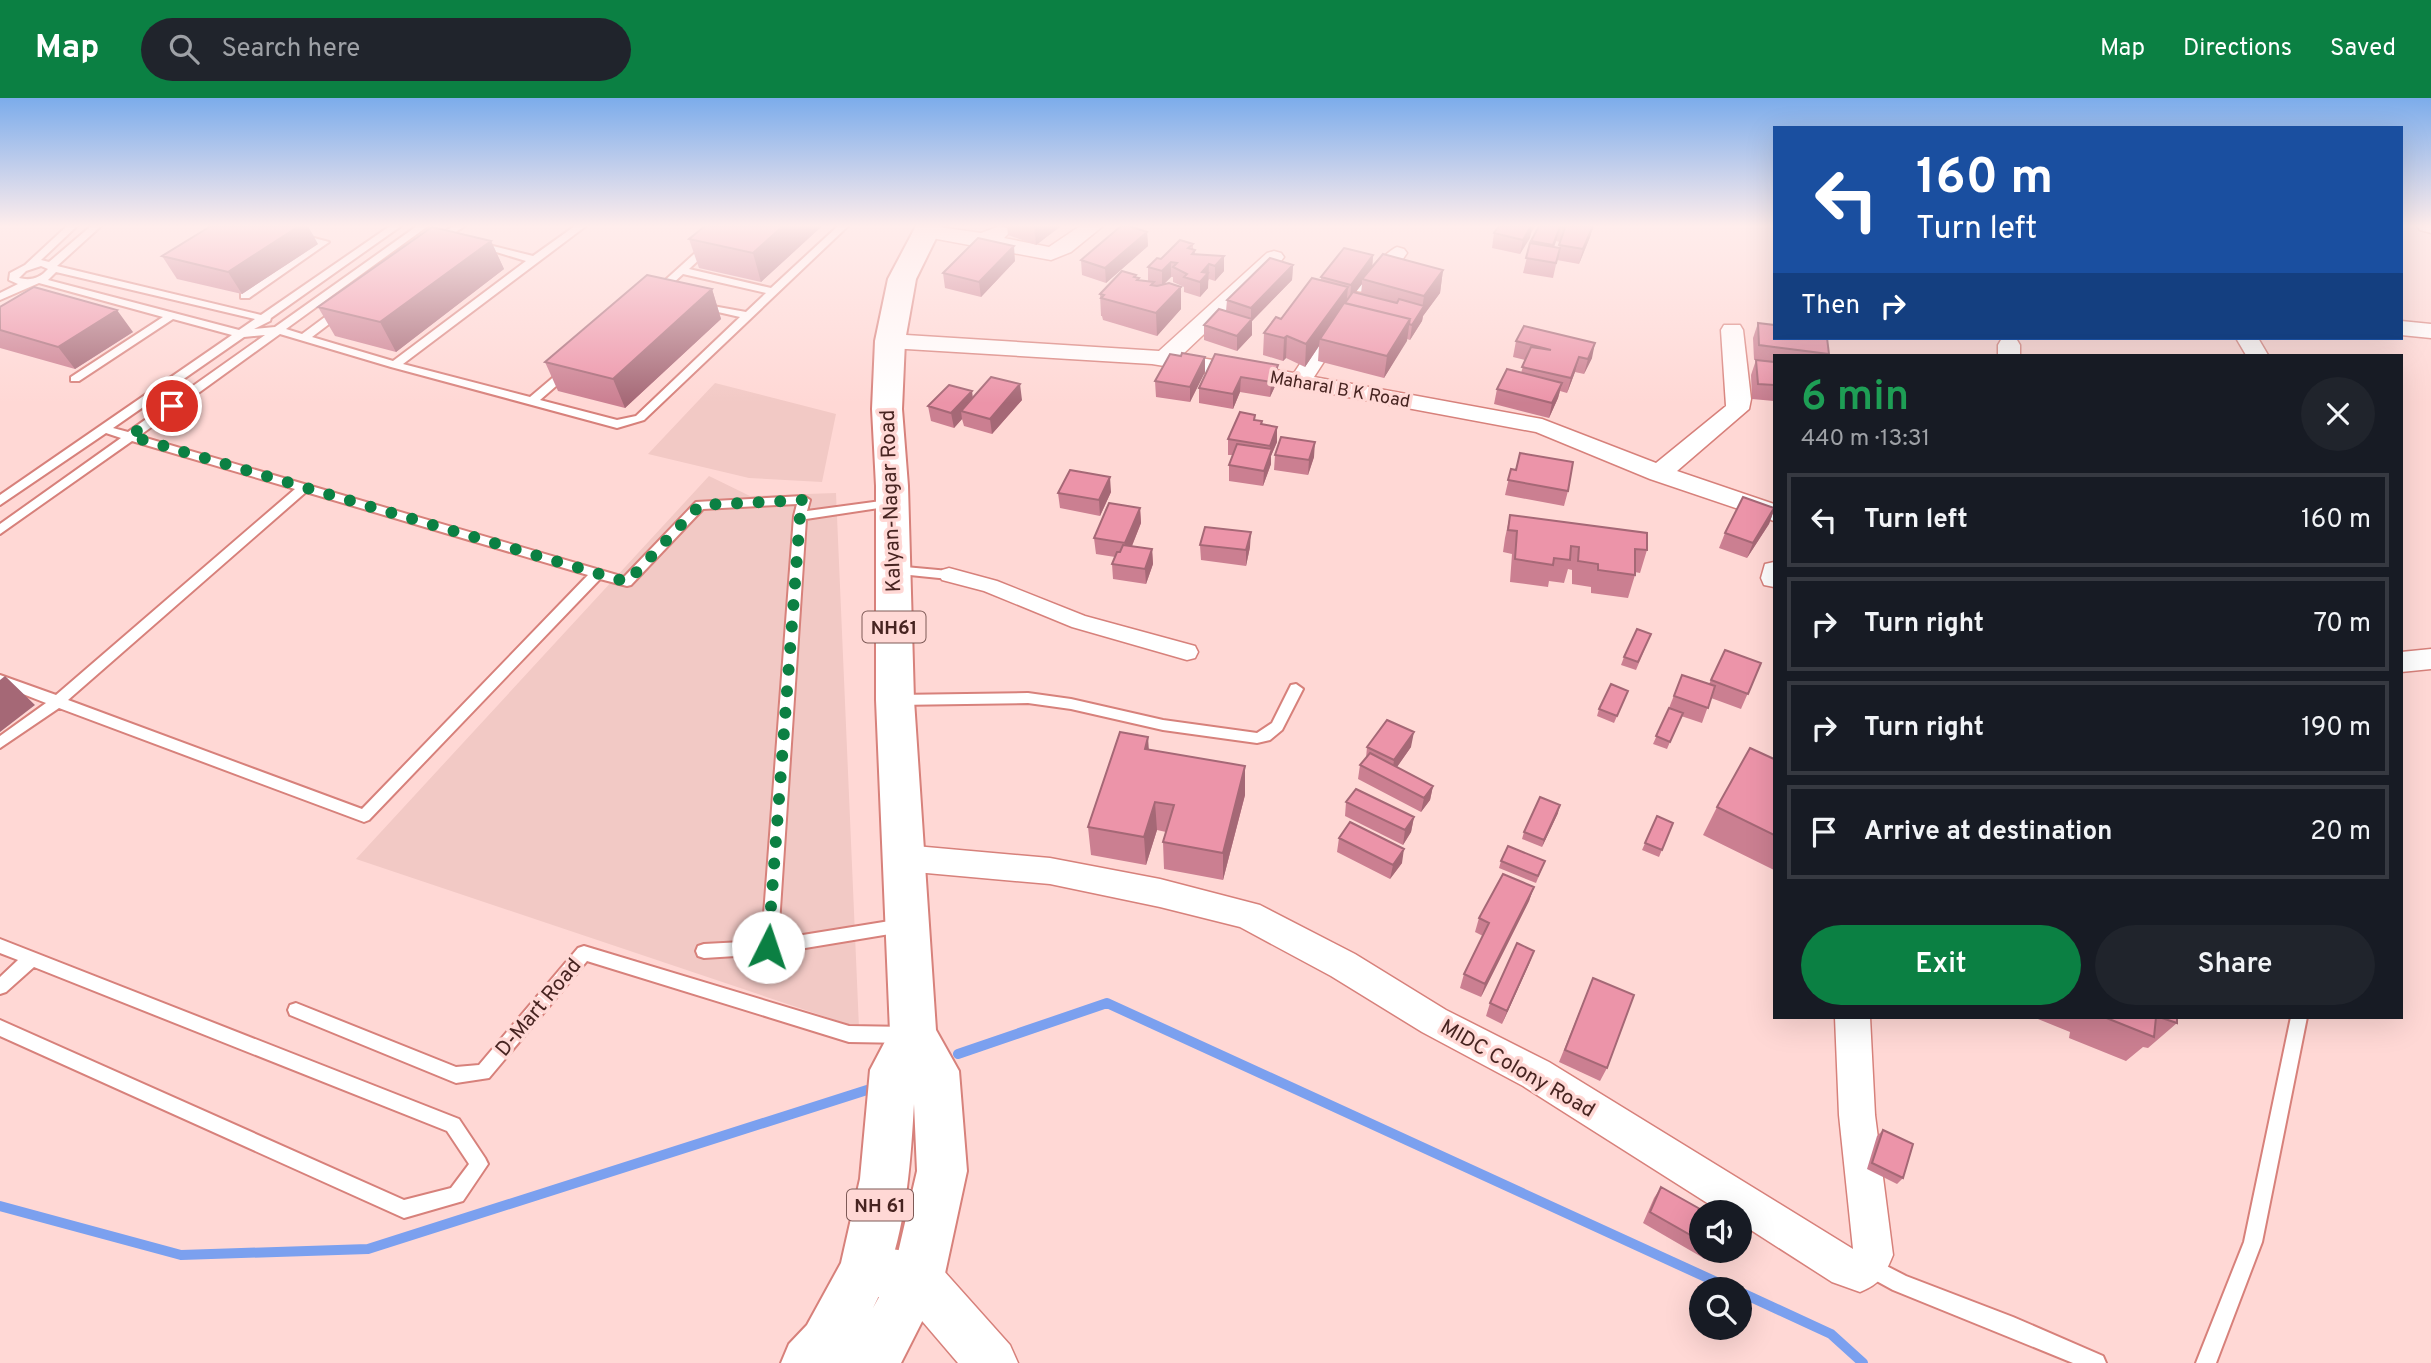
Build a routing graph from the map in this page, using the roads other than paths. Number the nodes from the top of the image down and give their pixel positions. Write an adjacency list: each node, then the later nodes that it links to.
1 (25, 285): 17 (lane)
2 (49, 285): 22 (lane)
3 (129, 285): 24 (lane)
4 (261, 285): 16 (lane)
5 (310, 285): 24 (lane)
6 (340, 285): 26 (lane)
7 (501, 285): 33 (lane)
8 (664, 285): 15 (lane)
9 (745, 285): 14 (lane)
10 (781, 285): 14 (lane)
11 (901, 285): 31 (highway, Kalyan-Nagar Road / NH61)
12 (1244, 285): 32 (street)
13 (1365, 285): 36 (street)
14 (774, 292): 23 (lane)
15 (654, 294): 18 (lane); 20 (lane)
16 (245, 296)
17 (0, 297)
18 (668, 297)
19 (356, 300): 30 (lane)
20 (644, 303)
21 (694, 303): 23 (lane)
22 (172, 316): 29 (lane); 35 (lane)
23 (748, 316): 37 (lane)
24 (264, 317): 26 (lane); 29 (lane)
25 (2403, 328): 28 (street)
26 (278, 330): 29 (lane); 30 (lane); 39 (lane)
27 (1732, 330): 40 (street)
28 (2431, 331)
29 (240, 334): 38 (lane)
30 (303, 338): 33 (lane)
31 (890, 341): 32 (street, Maharal B K Road); 43 (highway, Kalyan-Nagar Road / NH61)
32 (1164, 359): 36 (street, Maharal B K Road)
33 (395, 365): 37 (lane)
34 (572, 366): 37 (lane)
35 (75, 379)
36 (1300, 381): 40 (street, Maharal B K Road)
37 (531, 402)
38 (104, 429): 39 (lane); 42 (lane)
39 (130, 436): 41 (lane); 46 (lane)
40 (1659, 473): 44 (street, Maharal B K Road)
41 (305, 487): 48 (lane); 56 (lane)
42 (0, 501)
43 (892, 502): 45 (lane); 47 (highway, Kalyan-Nagar Road / NH61)
44 (1773, 513)
45 (800, 516): 48 (lane); 61 (lane)
46 (0, 530)
47 (893, 570): 49 (lane); 55 (highway, Kalyan-Nagar Road / NH61)
48 (598, 573): 56 (lane)
49 (948, 575): 50 (street)
50 (1187, 652)
51 (2431, 659): 52 (street)
52 (2403, 662)
53 (0, 680): 56 (lane)
54 (1296, 689): 55 (lane)
55 (895, 700): 58 (highway, Kalyan-Nagar Road / NH61)
56 (57, 702): 57 (lane)
57 (0, 743)
58 (904, 858): 59 (highway, Kalyan-Nagar Road / NH61); 70 (street, MIDC Colony Road)
59 (907, 925): 61 (lane); 69 (highway, Kalyan-Nagar Road / NH61)
60 (0, 946): 63 (lane)
61 (768, 947): 62 (lane)
62 (704, 951)
63 (32, 958): 64 (lane); 68 (lane)
64 (0, 986)
65 (296, 1010): 69 (lane, D-Mart Road)
66 (1853, 1019): 70 (street)
67 (2299, 1019): 77 (lane)
68 (0, 1028)
69 (913, 1035): 71 (highway, NH 61); 72 (highway, NH 61)
70 (1868, 1266): 76 (lane)
71 (865, 1270): 72 (street); 73 (highway, NH 61)
72 (918, 1278): 74 (highway, NH 61); 75 (street)
73 (808, 1363)
74 (872, 1363)
75 (992, 1363)
76 (2095, 1363)
77 (2206, 1363)

